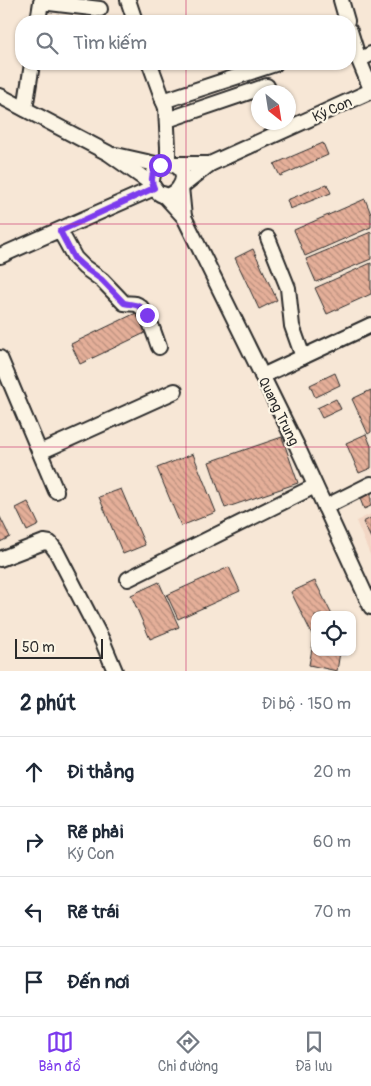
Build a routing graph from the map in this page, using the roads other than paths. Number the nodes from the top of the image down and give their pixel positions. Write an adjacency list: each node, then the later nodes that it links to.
1 (128, 0): 6 (street)
2 (341, 0): 7 (street)
3 (35, 1): 4 (street); 5 (street)
4 (100, 9)
5 (37, 15)
6 (133, 15)
7 (345, 15)
8 (356, 44): 9 (street)
9 (365, 57): 15 (street)
10 (31, 70): 19 (street)
11 (152, 70): 18 (street)
12 (256, 70): 18 (street)
13 (259, 70): 14 (street)
14 (266, 85)
15 (371, 90): 21 (street, Ký Con)
16 (251, 94): 20 (street)
17 (0, 96): 19 (street)
18 (163, 101): 20 (street)
19 (25, 109): 23 (street)
20 (167, 120): 24 (street)
21 (296, 122)
22 (278, 130): 25 (street, Ký Con)
23 (108, 153): 24 (street, Ký Con); 27 (street, Quang Trung)
24 (166, 164): 25 (street, Ký Con); 26 (street); 27 (street)
25 (210, 164): 26 (street, Ký Con)
26 (181, 187): 27 (street); 28 (street, Quang Trung)
27 (157, 189): 28 (street, Quang Trung); 29 (street)
28 (184, 218): 36 (street, Quang Trung)
29 (60, 231): 31 (street); 33 (street)
30 (268, 238): 34 (street)
31 (0, 256)
32 (371, 325): 34 (street)
33 (159, 347)
34 (303, 357): 36 (street)
35 (0, 358): 38 (street)
36 (262, 376): 40 (street, Quang Trung)
37 (175, 391): 38 (street)
38 (40, 452): 41 (street)
39 (371, 484): 42 (street)
40 (315, 486): 42 (street, Quang Trung); 44 (street)
41 (56, 491)
42 (325, 507): 45 (street, Quang Trung)
43 (0, 559): 46 (street)
44 (128, 579)
45 (371, 607)
46 (115, 671)

